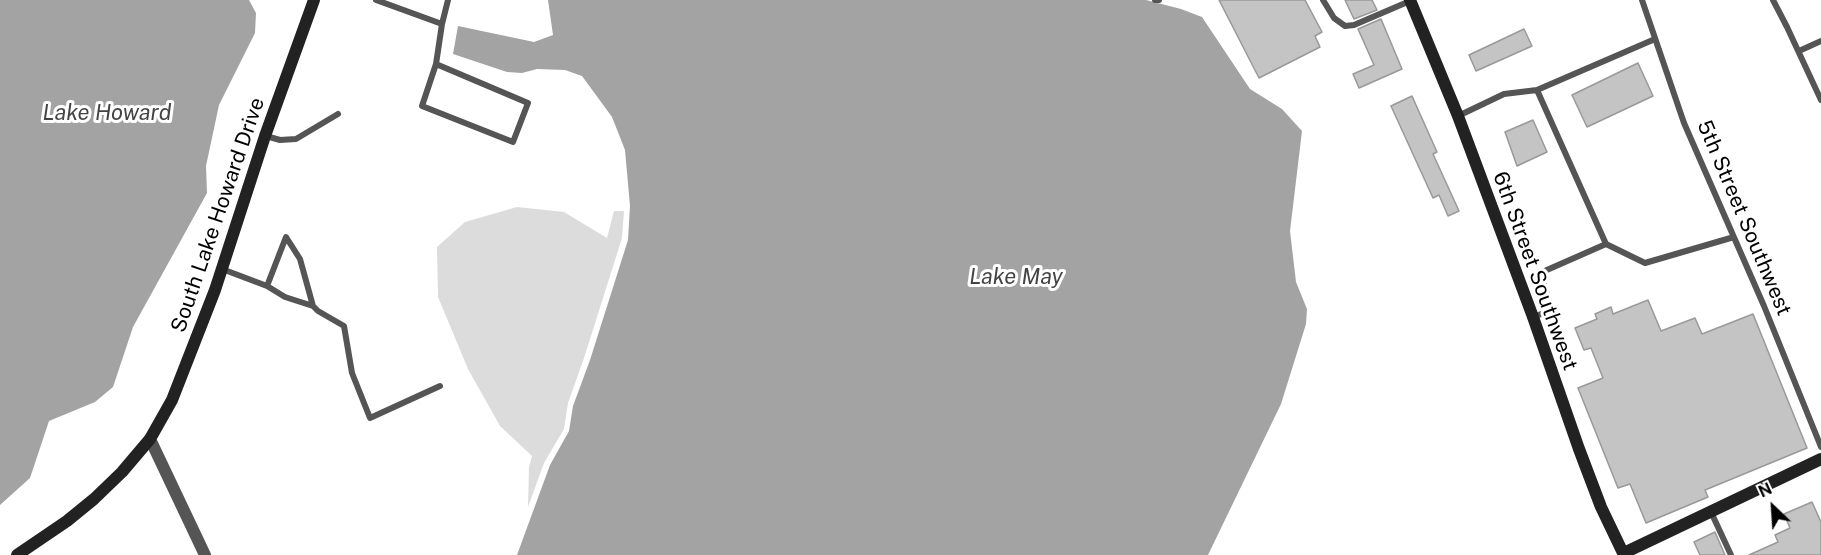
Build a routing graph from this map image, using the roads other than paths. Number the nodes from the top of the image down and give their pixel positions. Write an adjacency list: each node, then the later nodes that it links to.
1 (314, 0): 17 (street, South Lake Howard Drive)
2 (376, 0): 8 (lane)
3 (448, 0): 8 (lane)
4 (1323, 0): 5 (lane)
5 (1410, 0): 16 (street, 6th Street Southwest)
6 (1642, 0): 9 (lane, 5th Street Southwest)
7 (1773, 0): 11 (lane)
8 (442, 24): 12 (lane)
9 (1655, 39): 13 (lane); 18 (lane, 5th Street Southwest)
10 (1821, 41): 11 (lane)
11 (1799, 51): 14 (lane)
12 (436, 64): 12 (lane)
13 (1538, 90): 16 (lane); 19 (lane)
14 (1821, 100)
15 (338, 114): 17 (lane)
16 (1458, 116): 23 (street, 6th Street Southwest)
17 (265, 136): 20 (street, South Lake Howard Drive)
18 (1734, 237): 19 (lane); 26 (lane, 5th Street Southwest)
19 (1606, 244): 23 (lane)
20 (222, 269): 21 (lane); 25 (street, South Lake Howard Drive)
21 (267, 286): 22 (lane); 22 (lane)
22 (313, 306): 24 (lane)
23 (1533, 317): 29 (street, 6th Street Southwest)
24 (440, 386)
25 (150, 439): 30 (street, South Lake Howard Drive); 31 (street)
26 (1821, 447)
27 (1821, 459): 28 (street)
28 (1712, 512): 29 (street); 32 (lane)
29 (1623, 554)
30 (17, 555)
31 (205, 555)
32 (1731, 555)

